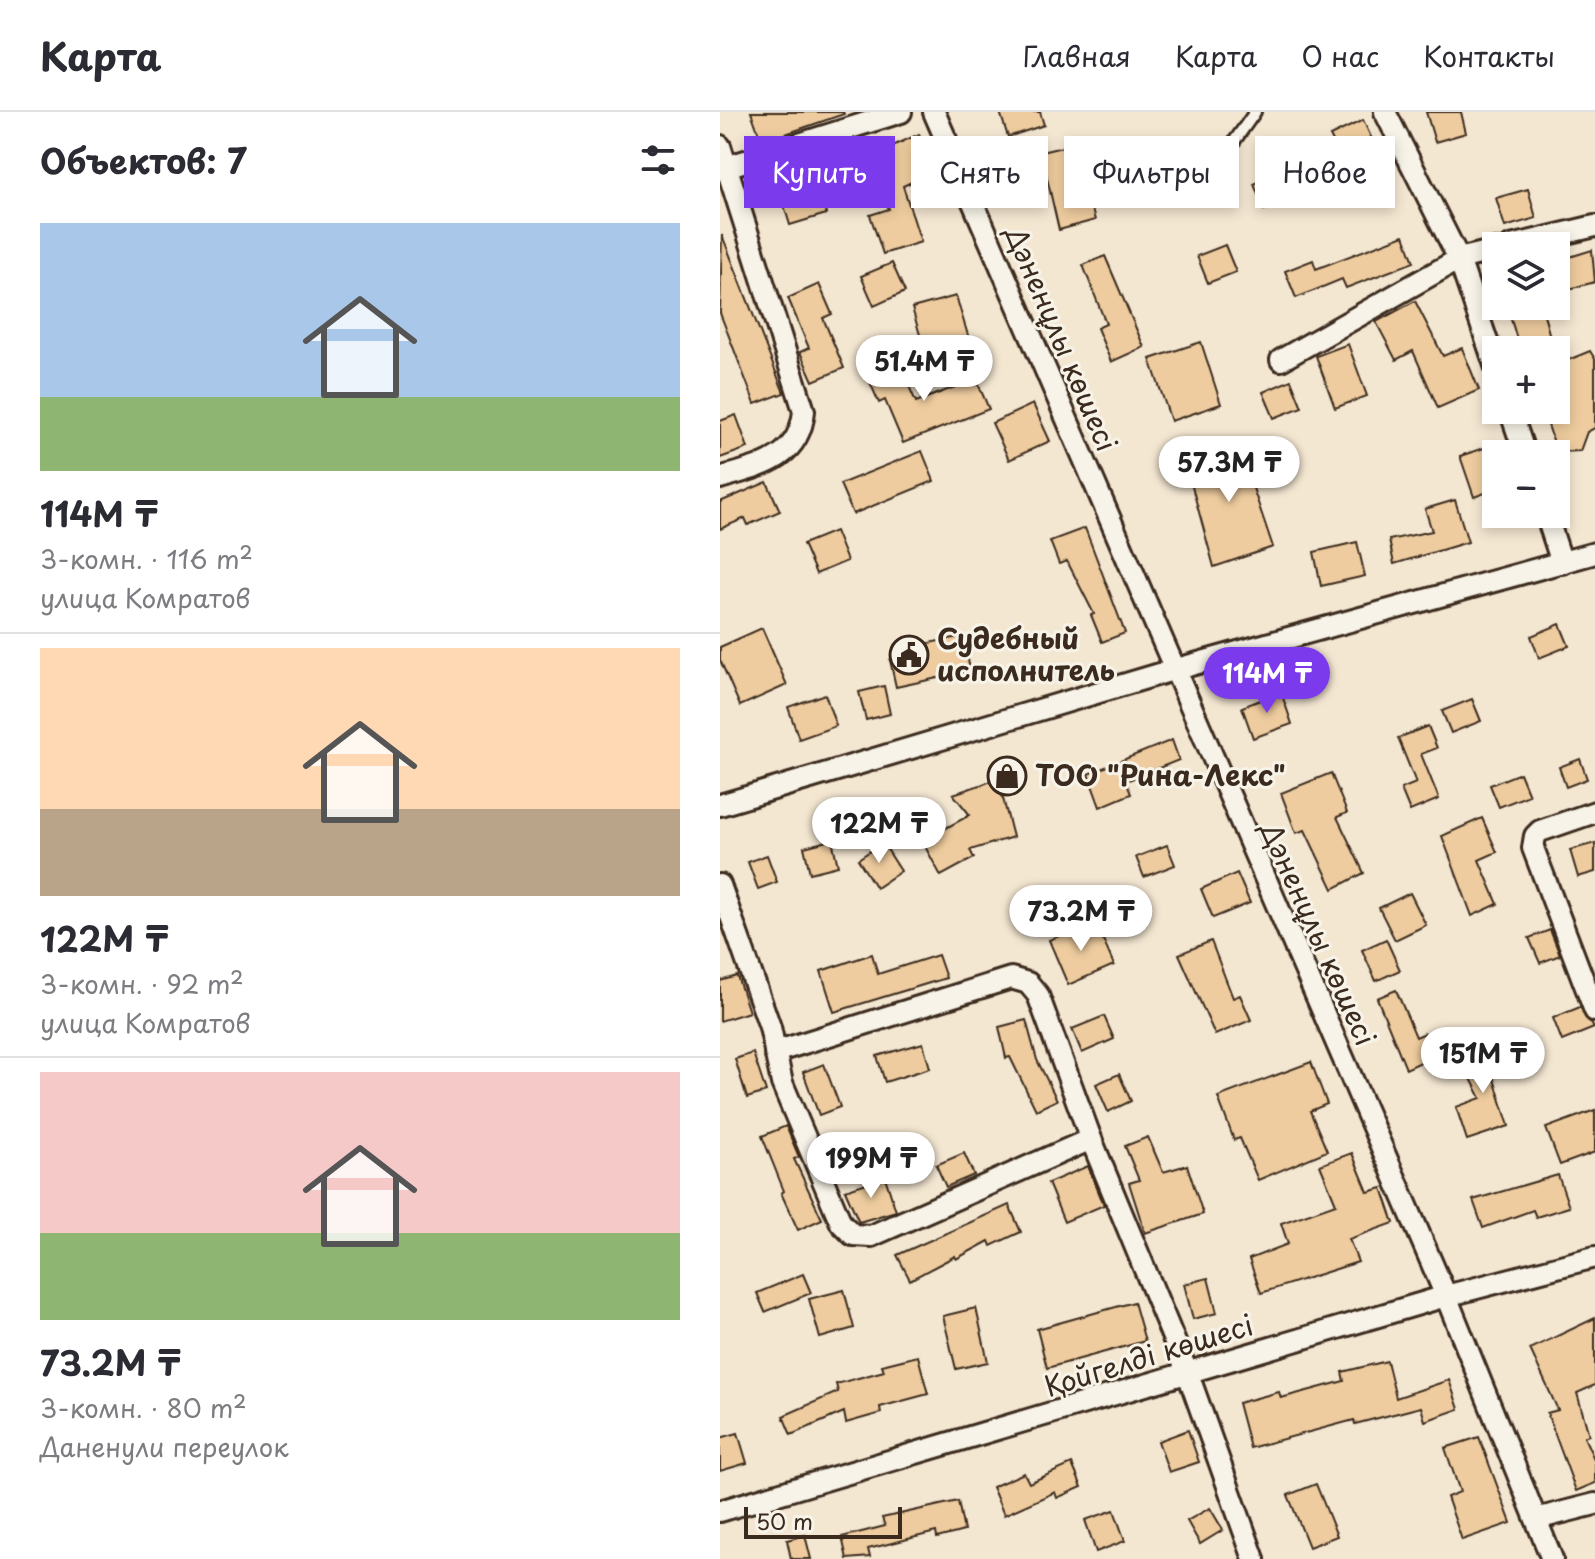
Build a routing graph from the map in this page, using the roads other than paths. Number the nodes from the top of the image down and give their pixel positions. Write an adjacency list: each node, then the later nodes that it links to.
1 (901, 112): 7 (street)
2 (934, 112): 18 (street, Дәненұлы көшесі)
3 (1255, 112): 5 (lane)
4 (1385, 112): 11 (street)
5 (1238, 136)
6 (720, 146): 7 (street)
7 (724, 168): 14 (street)
8 (1595, 226): 9 (street)
9 (1570, 232)
10 (1482, 253): 11 (street)
11 (1459, 259): 12 (street); 13 (street)
12 (1485, 336)
13 (1281, 360)
14 (720, 478)
15 (1551, 528): 17 (street)
16 (1595, 553): 17 (street)
17 (1562, 563): 18 (street)
18 (1173, 670): 19 (street); 26 (street, Дәненұлы көшесі)
19 (720, 805)
20 (1595, 812): 22 (street)
21 (720, 885): 23 (street)
22 (1595, 1011)
23 (775, 1052): 24 (street); 24 (street)
24 (1091, 1139): 27 (street)
25 (1595, 1257): 26 (street, Қойгелді көшесі)
26 (1446, 1296): 27 (street, Қойгелді көшесі); 30 (street, Дәненұлы көшесі)
27 (1188, 1374): 29 (street, Қойгелді көшесі); 31 (street)
28 (1595, 1504): 30 (street)
29 (720, 1511)
30 (1536, 1519): 32 (street, Дәненұлы көшесі)
31 (1254, 1559)
32 (1552, 1559)

